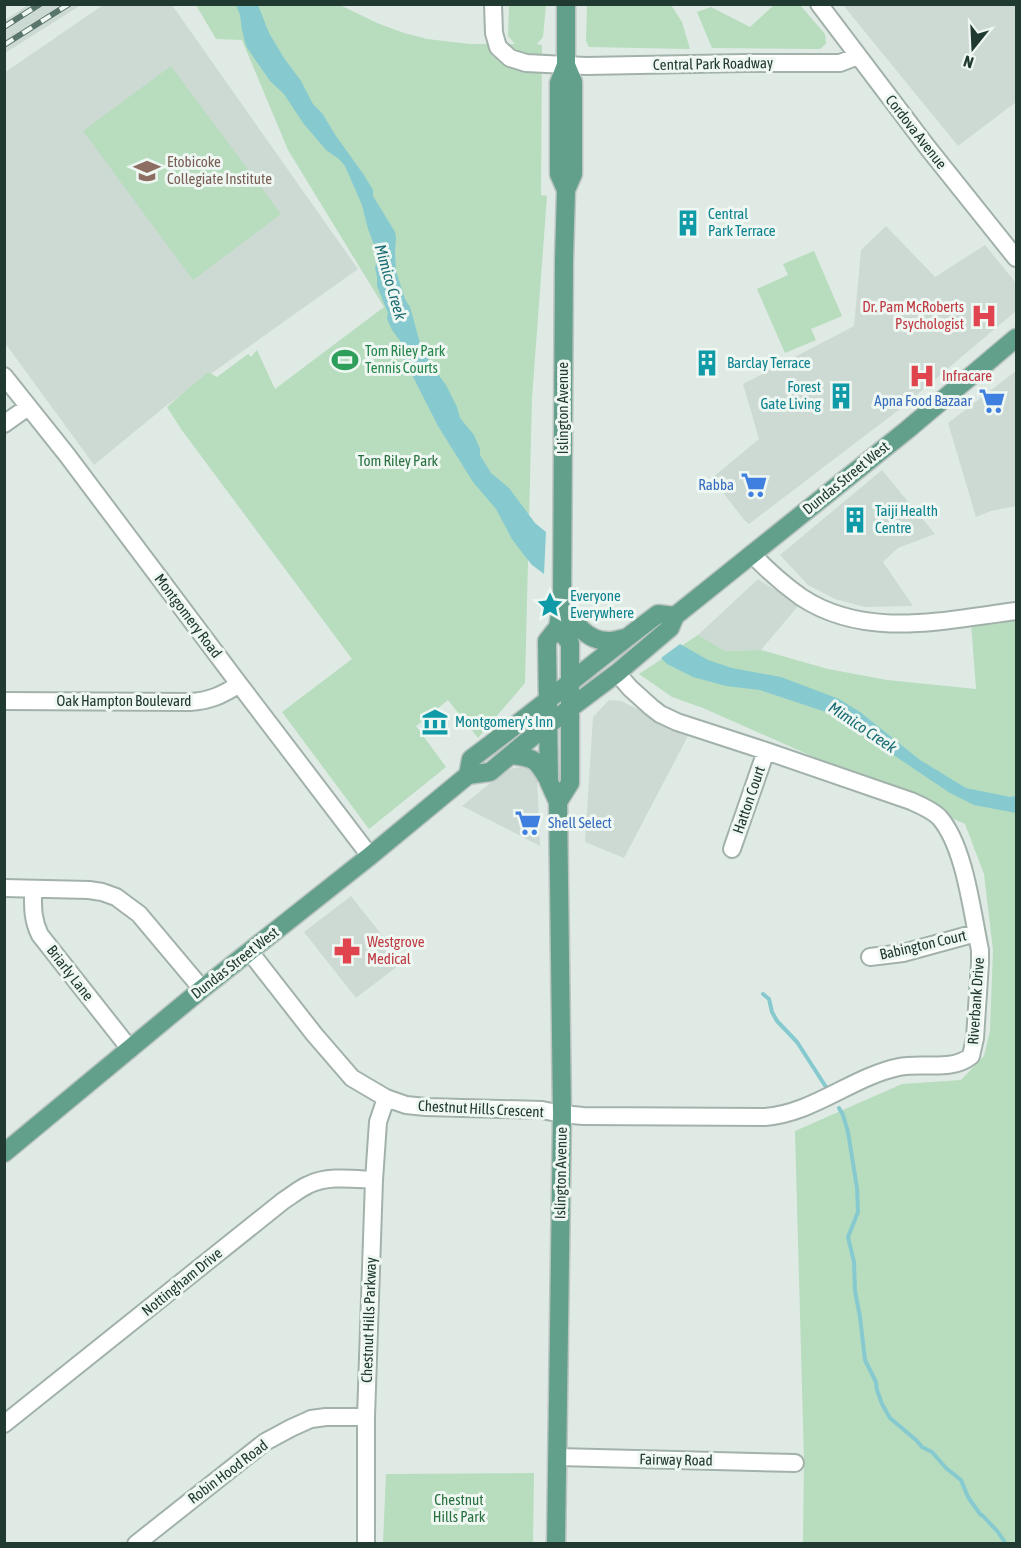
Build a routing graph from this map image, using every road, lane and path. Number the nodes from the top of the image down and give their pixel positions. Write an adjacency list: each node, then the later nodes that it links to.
1 (493, 4): 5 (street)
2 (566, 4): 5 (main road, Islington Avenue)
3 (819, 4): 4 (street, Cordova Avenue)
4 (858, 56): 5 (street, Central Park Roadway); 6 (street, Cordova Avenue)
5 (566, 65): 12 (main road, Islington Avenue)
6 (1017, 258)
7 (1017, 338): 11 (main road, Dundas Street West)
8 (4, 376): 9 (street, Montgomery Road)
9 (28, 407): 10 (street); 19 (street, Montgomery Road)
10 (4, 424)
11 (752, 554): 13 (street); 14 (main road, Dundas Street West)
12 (562, 602): 15 (main road, Islington Avenue); 16 (main road)
13 (1017, 611)
14 (675, 616): 16 (main road, Dundas Street West); 17 (main road, Dundas Street West)
15 (558, 627): 18 (main road, Islington Avenue); 20 (main road, Islington Avenue)
16 (625, 638): 18 (main road, Dundas Street West)
17 (617, 673): 22 (main road, Dundas Street West); 24 (street, Riverbank Drive)
18 (570, 682): 20 (main road, Dundas Street West); 22 (main road, Islington Avenue)
19 (239, 684): 21 (street, Oak Hampton Boulevard); 30 (street, Montgomery Road)
20 (548, 700): 23 (main road, Islington Avenue); 26 (main road, Dundas Street West)
21 (4, 701)
22 (570, 709): 23 (main road, Dundas Street West); 28 (main road, Islington Avenue)
23 (549, 725): 25 (main road, Dundas Street West); 27 (main road, Islington Avenue)
24 (766, 751): 29 (street, Hatton Court); 33 (street, Riverbank Drive)
25 (512, 755): 26 (main road, Dundas Street West); 27 (main road)
26 (468, 775): 30 (main road, Dundas Street West)
27 (549, 782): 28 (main road, Islington Avenue)
28 (558, 802): 39 (main road, Islington Avenue)
29 (732, 849)
30 (370, 856): 34 (main road, Dundas Street West)
31 (4, 888): 32 (street)
32 (33, 889): 36 (street); 37 (street, Briarly Lane)
33 (976, 933): 35 (street, Babington Court); 39 (street, Riverbank Drive)
34 (250, 952): 36 (main road, Dundas Street West); 38 (street, Chestnut Hills Crescent)
35 (870, 957)
36 (202, 989): 37 (main road, Dundas Street West)
37 (130, 1049): 40 (main road, Dundas Street West)
38 (386, 1098): 39 (street, Chestnut Hills Crescent); 41 (street, Chestnut Hills Parkway)
39 (562, 1114): 44 (main road, Islington Avenue)
40 (4, 1153)
41 (374, 1180): 42 (street, Chestnut Hills Parkway); 43 (street, Nottingham Drive)
42 (366, 1417): 46 (street, Robin Hood Road); 47 (street, Chestnut Hills Parkway)
43 (4, 1424)
44 (558, 1458): 45 (street, Fairway Road); 48 (main road, Islington Avenue)
45 (795, 1463)
46 (136, 1544)
47 (366, 1544)
48 (556, 1544)

